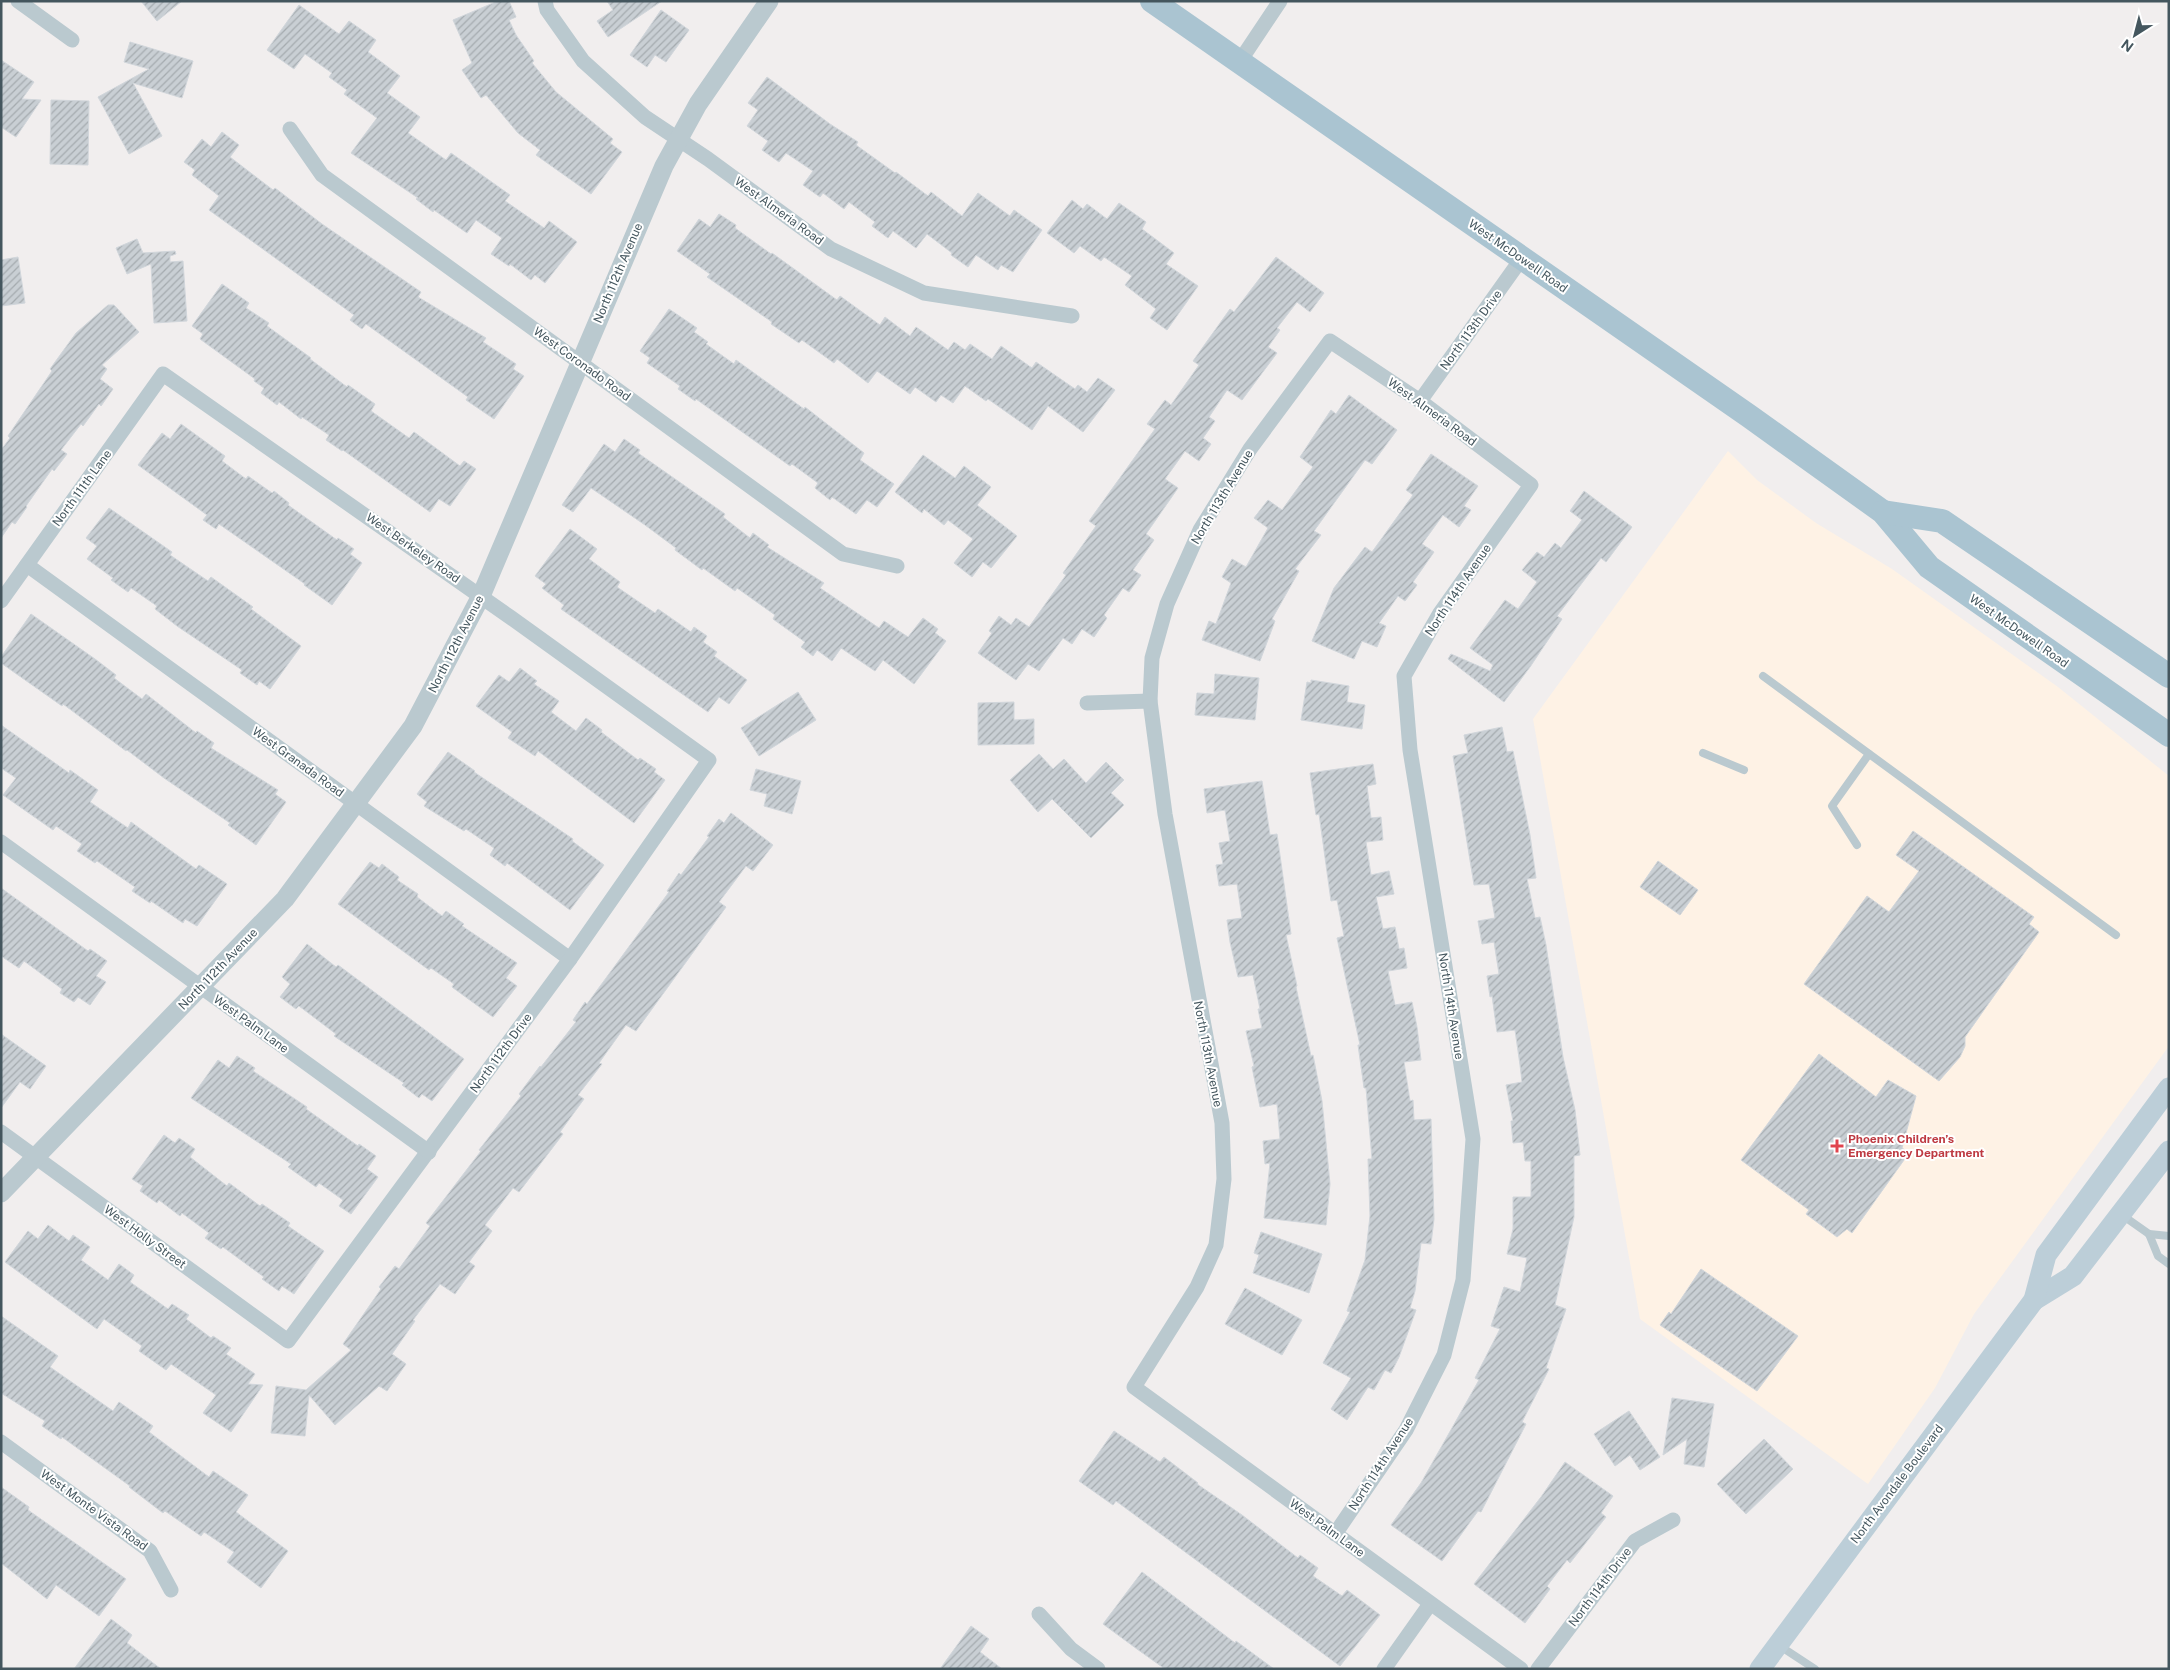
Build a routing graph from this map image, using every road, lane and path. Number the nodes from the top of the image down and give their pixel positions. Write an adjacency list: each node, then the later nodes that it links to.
1 (18, 1): 6 (street)
2 (545, 1): 9 (street, West Almeria Road)
3 (769, 1): 9 (street, North 112th Avenue)
4 (1152, 1): 7 (main road, West McDowell Road)
5 (1280, 1): 7 (street)
6 (72, 40)
7 (1240, 61): 10 (main road, West McDowell Road)
8 (290, 128): 13 (street, West Coronado Road)
9 (678, 139): 11 (street, West Almeria Road); 13 (street, North 112th Avenue)
10 (1522, 258): 15 (street, North 113th Drive); 17 (main road, West McDowell Road)
11 (1072, 316)
12 (1330, 341): 15 (street, West Almeria Road); 24 (street, North 113th Avenue)
13 (580, 362): 19 (street, West Coronado Road); 20 (street, North 112th Avenue)
14 (163, 374): 18 (street, North 111th Lane); 20 (street, West Berkeley Road)
15 (1420, 401): 16 (street, West Almeria Road)
16 (1531, 485): 52 (street, North 114th Avenue)
17 (1883, 512): 23 (main road, West McDowell Road); 26 (main road, West McDowell Road)
18 (27, 565): 21 (street, North 111th Lane); 31 (street, West Granada Road)
19 (897, 566)
20 (481, 596): 29 (street, West Berkeley Road); 31 (street, North 112th Avenue)
21 (1, 601)
22 (1763, 676): 28 (lane)
23 (2169, 676)
24 (1150, 701): 25 (street); 49 (street, North 113th Avenue)
25 (1087, 703)
26 (2169, 735)
27 (1703, 753): 30 (lane)
28 (1869, 754): 33 (lane); 34 (lane)
29 (709, 760): 35 (street, North 112th Drive)
30 (1744, 770)
31 (356, 804): 35 (street, West Granada Road); 36 (street, North 112th Avenue)
32 (1, 842): 36 (street, West Palm Lane)
33 (1857, 845)
34 (2116, 934)
35 (570, 959): 40 (street, North 112th Drive)
36 (200, 986): 40 (street, West Palm Lane); 41 (street, North 112th Avenue)
37 (2169, 1088): 47 (main road, North Avondale Boulevard)
38 (1, 1132): 41 (street, West Holly Street)
39 (2169, 1151): 43 (main road, North Avondale Boulevard)
40 (429, 1152): 48 (street, North 112th Drive)
41 (36, 1158): 42 (street, North 112th Avenue); 48 (street, West Holly Street)
42 (1, 1193)
43 (2120, 1214): 44 (lane); 47 (main road, North Avondale Boulevard)
44 (2149, 1234): 45 (lane); 46 (lane)
45 (2169, 1236)
46 (2169, 1264)
47 (2034, 1300): 56 (main road, North Avondale Boulevard)
48 (288, 1341)
49 (1134, 1387): 52 (street, West Palm Lane)
50 (1, 1442): 53 (street, West Monte Vista Road)
51 (1673, 1520): 60 (street, North 114th Drive)
52 (1335, 1534): 54 (street, West Palm Lane)
53 (171, 1590)
54 (1430, 1604): 58 (street); 59 (street, West Palm Lane)
55 (1039, 1614): 57 (street)
56 (1778, 1644): 61 (main road, North Avondale Boulevard); 62 (lane)
57 (1098, 1669)
58 (1384, 1669)
59 (1521, 1669)
60 (1538, 1669)
61 (1760, 1669)
62 (1815, 1669)

